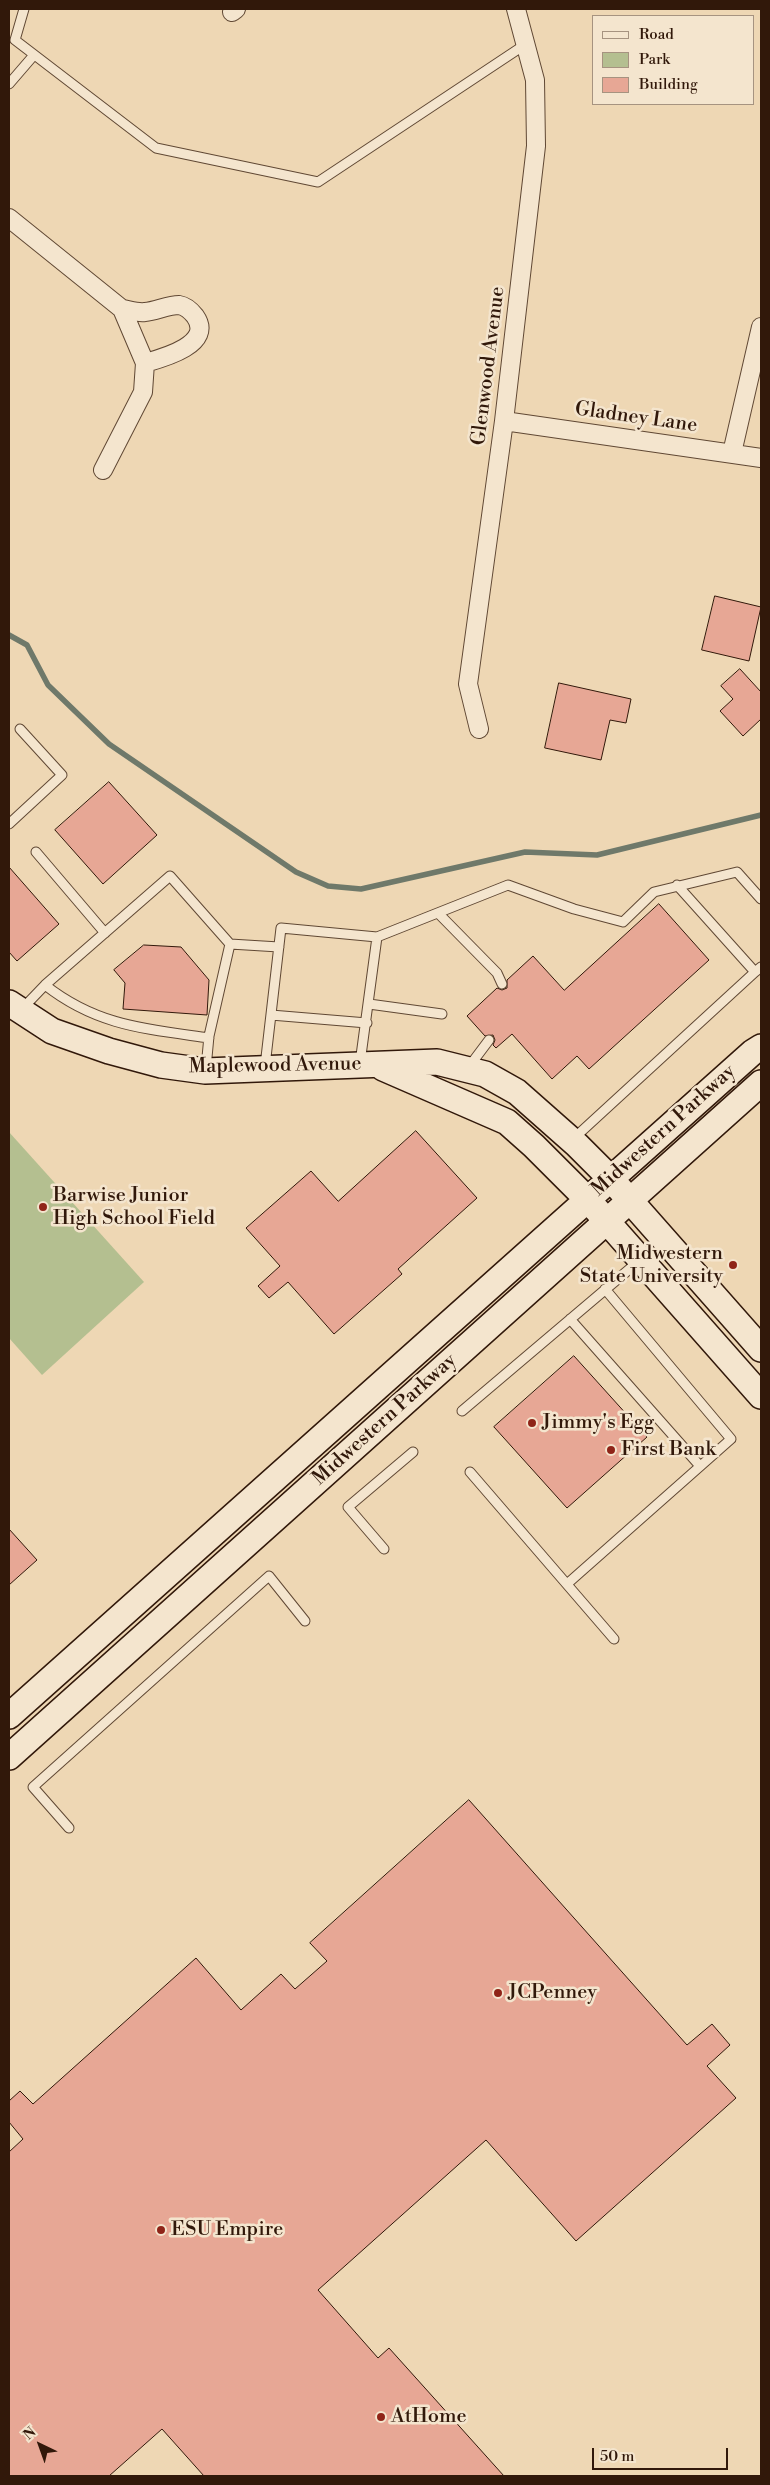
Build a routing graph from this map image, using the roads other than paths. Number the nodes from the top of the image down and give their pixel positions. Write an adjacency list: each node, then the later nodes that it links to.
1 (24, 9): 4 (lane)
2 (516, 9): 3 (street, Glenwood Avenue)
3 (526, 44): 4 (lane); 10 (street, Glenwood Avenue)
4 (34, 55): 5 (lane)
5 (9, 84)
6 (9, 218): 7 (street)
7 (122, 310): 9 (street); 9 (street)
8 (761, 326): 11 (street)
9 (145, 363): 13 (street)
10 (504, 421): 11 (street, Gladney Lane); 15 (street, Glenwood Avenue)
11 (732, 453): 12 (street, Gladney Lane)
12 (761, 458)
13 (103, 470)
14 (20, 729): 16 (lane)
15 (479, 729)
16 (9, 824)
17 (36, 852): 21 (lane)
18 (677, 885): 19 (lane); 20 (lane); 25 (lane)
19 (761, 899)
20 (438, 913): 22 (lane); 26 (lane)
21 (105, 933): 23 (lane); 27 (lane)
22 (377, 937): 24 (lane); 28 (lane)
23 (230, 944): 24 (lane); 33 (lane)
24 (279, 947): 31 (lane)
25 (758, 969): 41 (lane)
26 (502, 984)
27 (45, 985): 29 (lane); 33 (lane)
28 (369, 1004): 30 (lane); 32 (lane)
29 (15, 1007): 39 (main road, Maplewood Avenue)
30 (442, 1014)
31 (271, 1015): 32 (lane); 37 (lane)
32 (367, 1023): 36 (lane)
33 (209, 1038): 39 (lane)
34 (489, 1040): 38 (lane)
35 (761, 1047): 42 (main road, Midwestern Parkway)
36 (368, 1066): 37 (main road, Maplewood Avenue); 38 (main road, Maplewood Avenue); 43 (main road, Maplewood Avenue)
37 (264, 1069): 39 (main road, Maplewood Avenue)
38 (466, 1069): 41 (main road, Maplewood Avenue)
39 (205, 1071)
40 (761, 1083): 44 (main road, Midwestern Parkway)
41 (572, 1140): 42 (main road, Maplewood Avenue)
42 (611, 1179): 43 (main road, Midwestern Parkway); 44 (main road, Maplewood Avenue)
43 (588, 1200): 45 (main road, Maplewood Avenue); 55 (main road, Midwestern Parkway)
44 (630, 1201): 45 (main road, Midwestern Parkway); 49 (main road, Maplewood Avenue)
45 (607, 1221): 46 (main road, Maplewood Avenue); 56 (main road, Midwestern Parkway)
46 (640, 1259): 47 (lane); 50 (main road, Maplewood Avenue)
47 (605, 1290): 48 (lane); 53 (lane)
48 (570, 1319): 51 (lane); 53 (lane)
49 (761, 1348)
50 (761, 1396)
51 (462, 1411)
52 (413, 1452): 57 (lane)
53 (700, 1466): 58 (lane)
54 (470, 1472): 58 (lane)
55 (268, 1485): 56 (main road); 61 (main road, Midwestern Parkway)
56 (288, 1506): 62 (main road, Midwestern Parkway)
57 (384, 1549)
58 (567, 1584): 60 (lane)
59 (305, 1621): 63 (lane)
60 (614, 1639)
61 (9, 1716)
62 (9, 1757)
63 (69, 1828)

